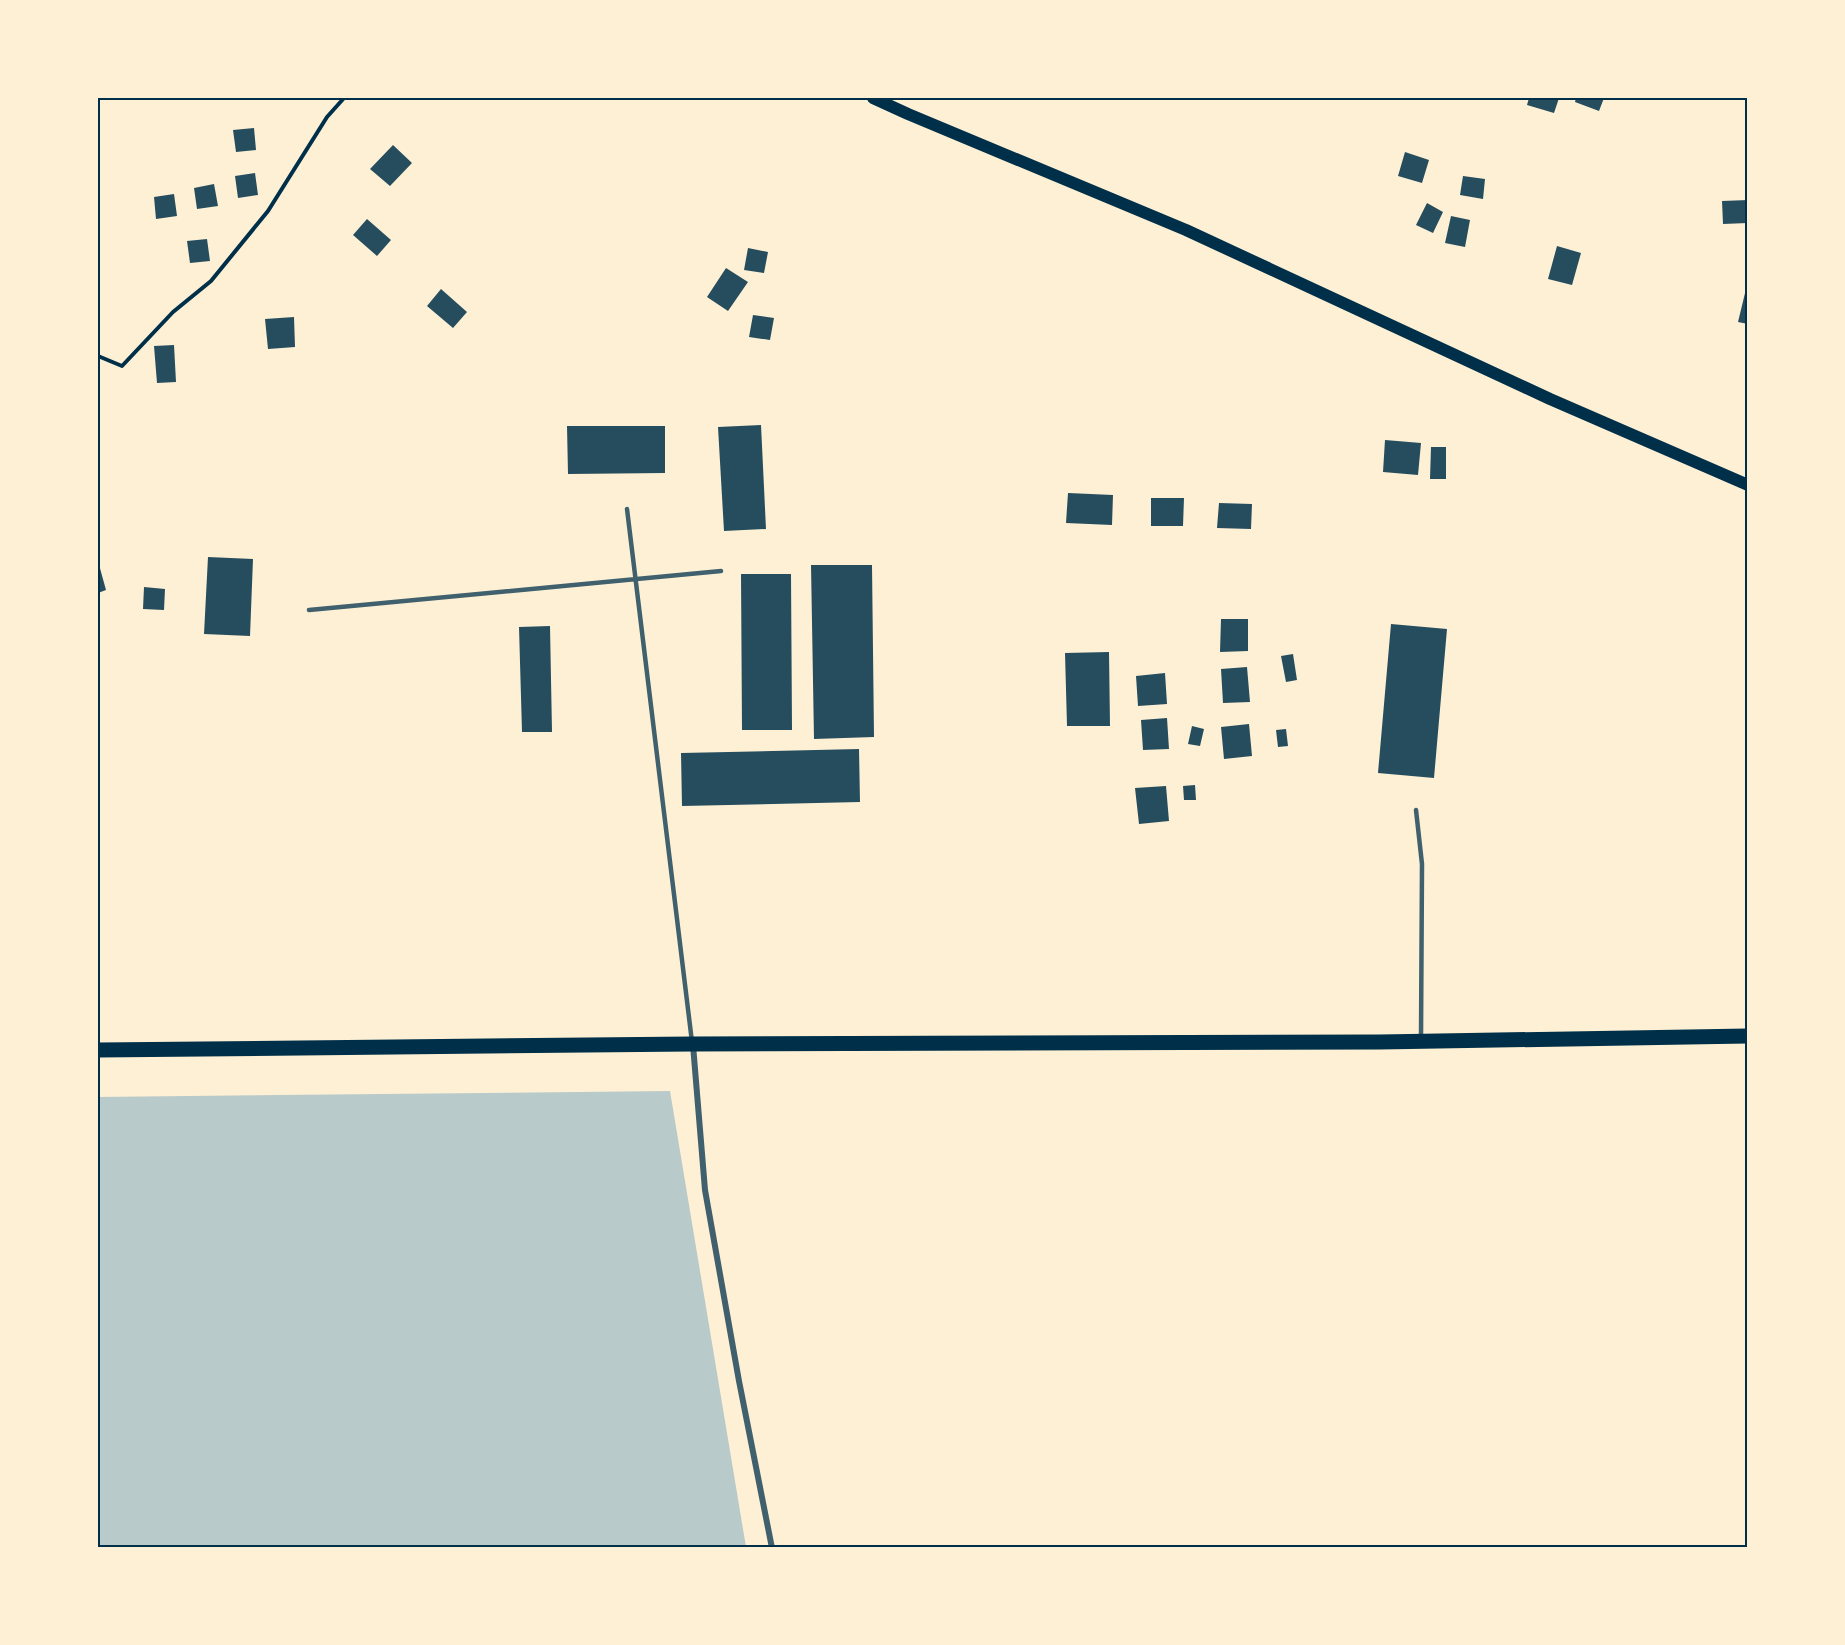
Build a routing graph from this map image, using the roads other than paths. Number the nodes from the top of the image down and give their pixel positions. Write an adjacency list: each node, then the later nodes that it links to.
1 (873, 98): 2 (main road)
2 (1748, 485)
3 (627, 509): 5 (lane)
4 (721, 571): 5 (lane)
5 (636, 579): 6 (lane); 10 (lane)
6 (309, 610)
7 (1416, 810): 9 (lane)
8 (1748, 1036): 9 (main road)
9 (1421, 1041): 10 (main road)
10 (692, 1044): 11 (main road); 12 (street)
11 (98, 1050)
12 (772, 1548)

